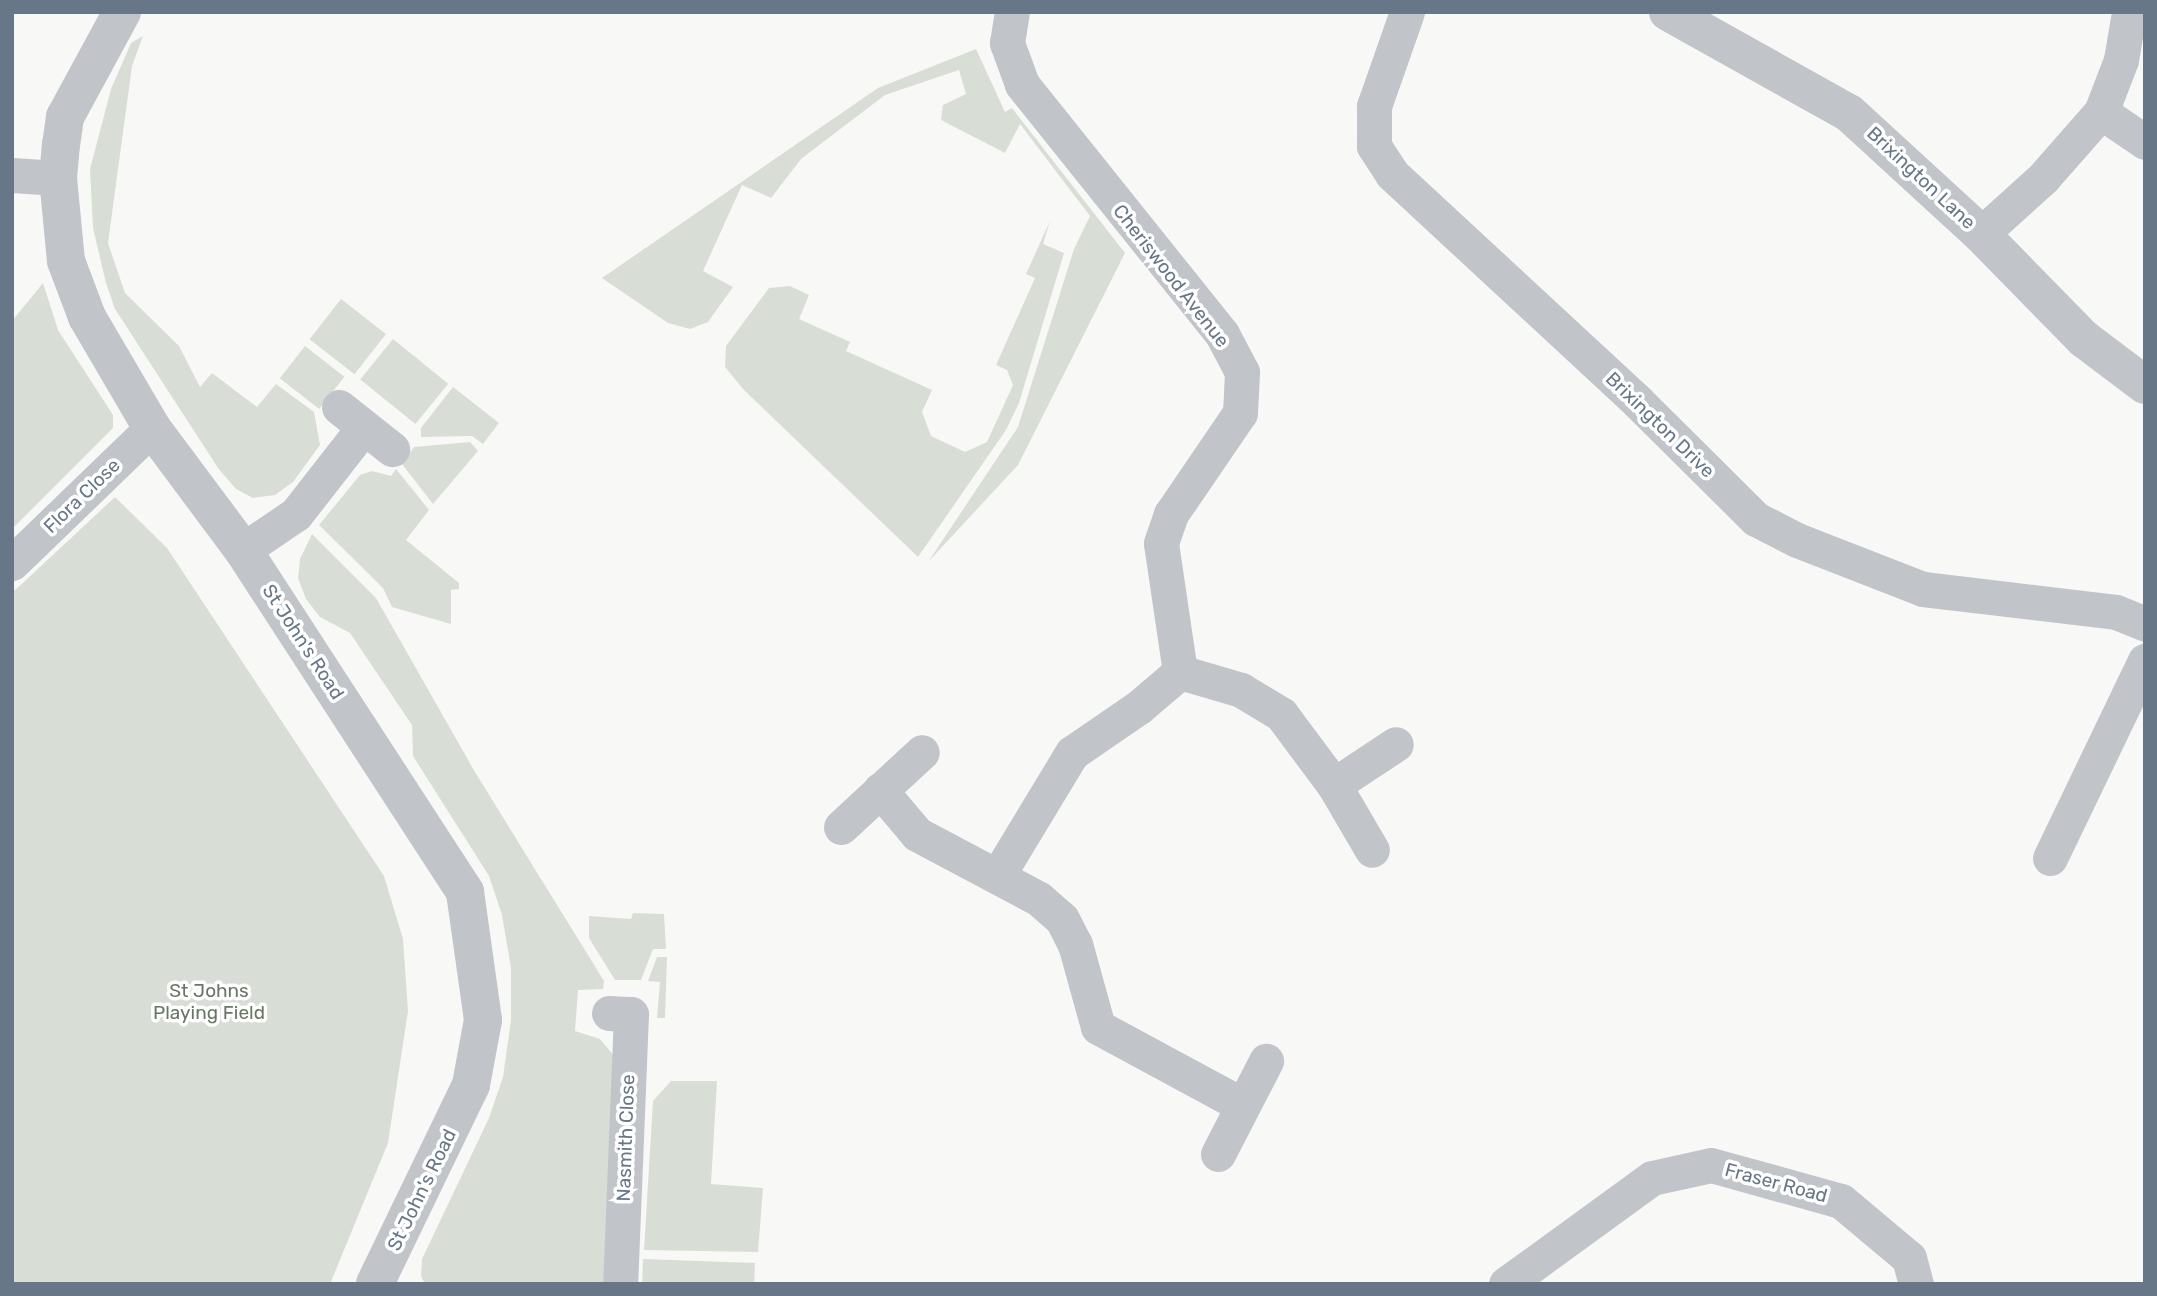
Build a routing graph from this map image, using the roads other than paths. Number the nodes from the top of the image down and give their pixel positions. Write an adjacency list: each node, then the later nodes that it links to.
1 (122, 12): 9 (street, St John's Road)
2 (1012, 12): 18 (street, Cheriswood Avenue)
3 (1408, 12): 16 (street, Brixington Drive)
4 (1668, 12): 10 (street, Brixington Lane)
5 (2129, 12): 6 (street)
6 (2101, 113): 7 (street); 10 (street)
7 (2145, 142)
8 (12, 175): 9 (street)
9 (58, 178): 12 (street, St John's Road)
10 (1981, 234): 11 (street, Brixington Lane)
11 (2145, 385)
12 (152, 428): 14 (street, St John's Road); 15 (street, Flora Close)
13 (392, 449): 14 (street)
14 (243, 550): 31 (street, St John's Road)
15 (12, 563)
16 (2145, 624)
17 (2145, 661): 25 (street)
18 (1180, 672): 21 (street); 26 (street)
19 (1396, 744): 21 (street)
20 (922, 752): 22 (street)
21 (1334, 785): 24 (street)
22 (880, 790): 23 (street); 26 (street)
23 (841, 827)
24 (1371, 850)
25 (2050, 858)
26 (998, 875): 29 (street)
27 (609, 1013): 32 (street, Nasmith Close)
28 (1266, 1060): 29 (street)
29 (1242, 1105): 30 (street)
30 (1218, 1154)
31 (375, 1284)
32 (620, 1284)
33 (1506, 1284): 34 (street, Fraser Road)
34 (1916, 1284)

